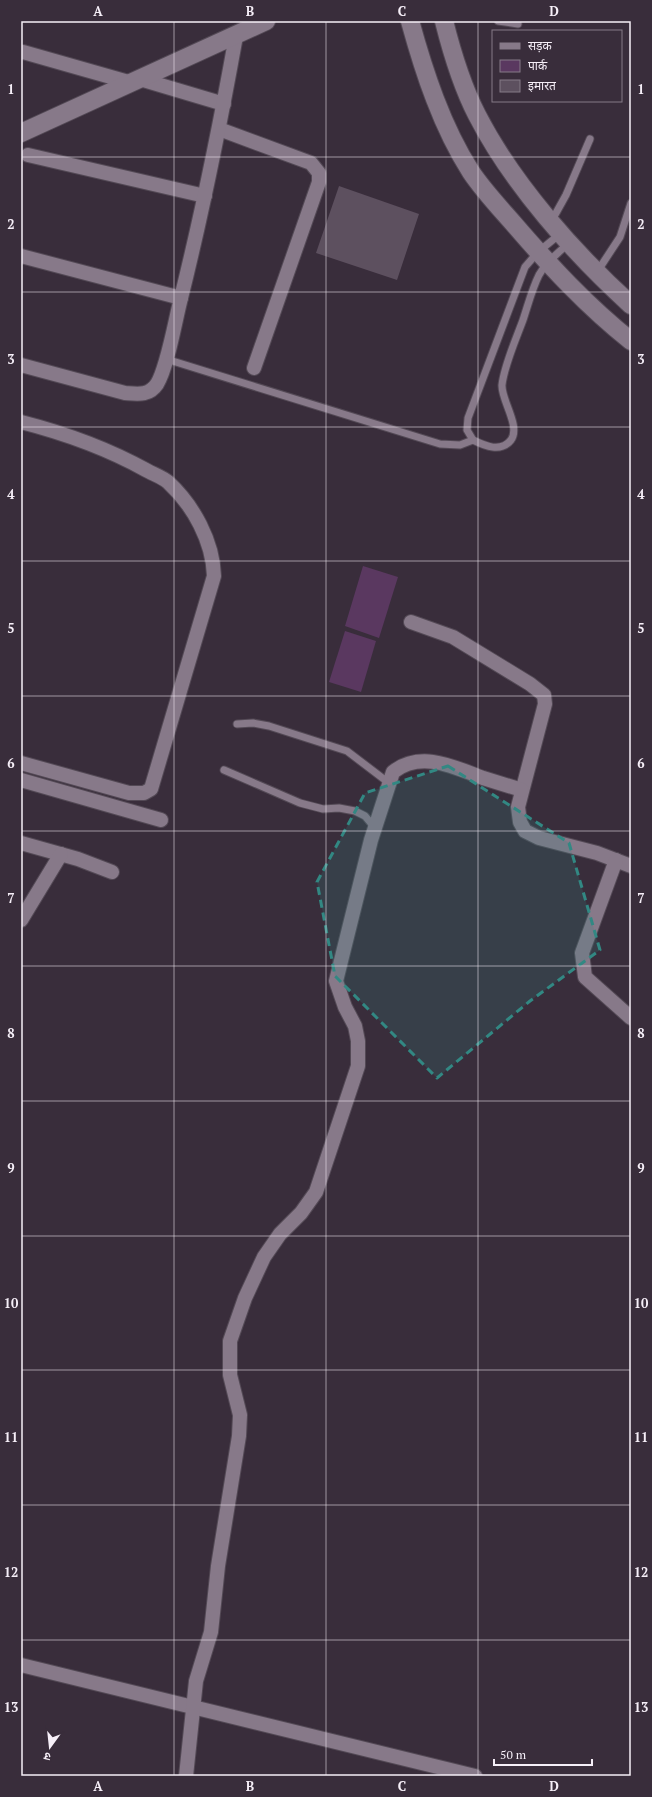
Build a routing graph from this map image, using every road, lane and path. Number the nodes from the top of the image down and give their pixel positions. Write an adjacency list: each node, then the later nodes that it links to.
1 (266, 21): 6 (street)
2 (410, 21): 18 (street)
3 (444, 21): 16 (street)
4 (498, 21): 5 (lane)
5 (518, 24)
6 (245, 29): 8 (street); 9 (street)
7 (23, 52): 8 (street)
8 (136, 81): 9 (street); 11 (street)
9 (224, 104): 10 (street)
10 (220, 129): 14 (street); 25 (street)
11 (21, 133)
12 (590, 139): 16 (lane)
13 (28, 155): 14 (street)
14 (206, 196): 20 (street)
15 (631, 204): 19 (lane)
16 (560, 233): 18 (lane); 18 (lane); 19 (street)
17 (21, 256): 20 (street)
18 (543, 258): 22 (street); 27 (lane); 27 (lane)
19 (596, 273): 21 (street)
20 (181, 298): 23 (street)
21 (631, 305)
22 (631, 341)
23 (166, 359): 24 (street); 27 (lane)
24 (21, 365)
25 (254, 368)
26 (21, 422): 30 (street)
27 (472, 440)
28 (411, 622): 34 (street)
29 (237, 724): 33 (lane)
30 (21, 763)
31 (224, 770): 36 (lane)
32 (21, 780): 35 (street)
33 (389, 783): 34 (street); 36 (street)
34 (522, 790): 39 (street)
35 (162, 820)
36 (375, 828): 45 (street)
37 (21, 843): 38 (street)
38 (61, 854): 41 (street); 42 (street)
39 (616, 860): 40 (street); 43 (street)
40 (631, 866)
41 (112, 872)
42 (21, 920)
43 (631, 1018)
44 (21, 1664): 45 (street)
45 (193, 1708): 46 (street); 47 (street)
46 (186, 1776)
47 (475, 1776)

